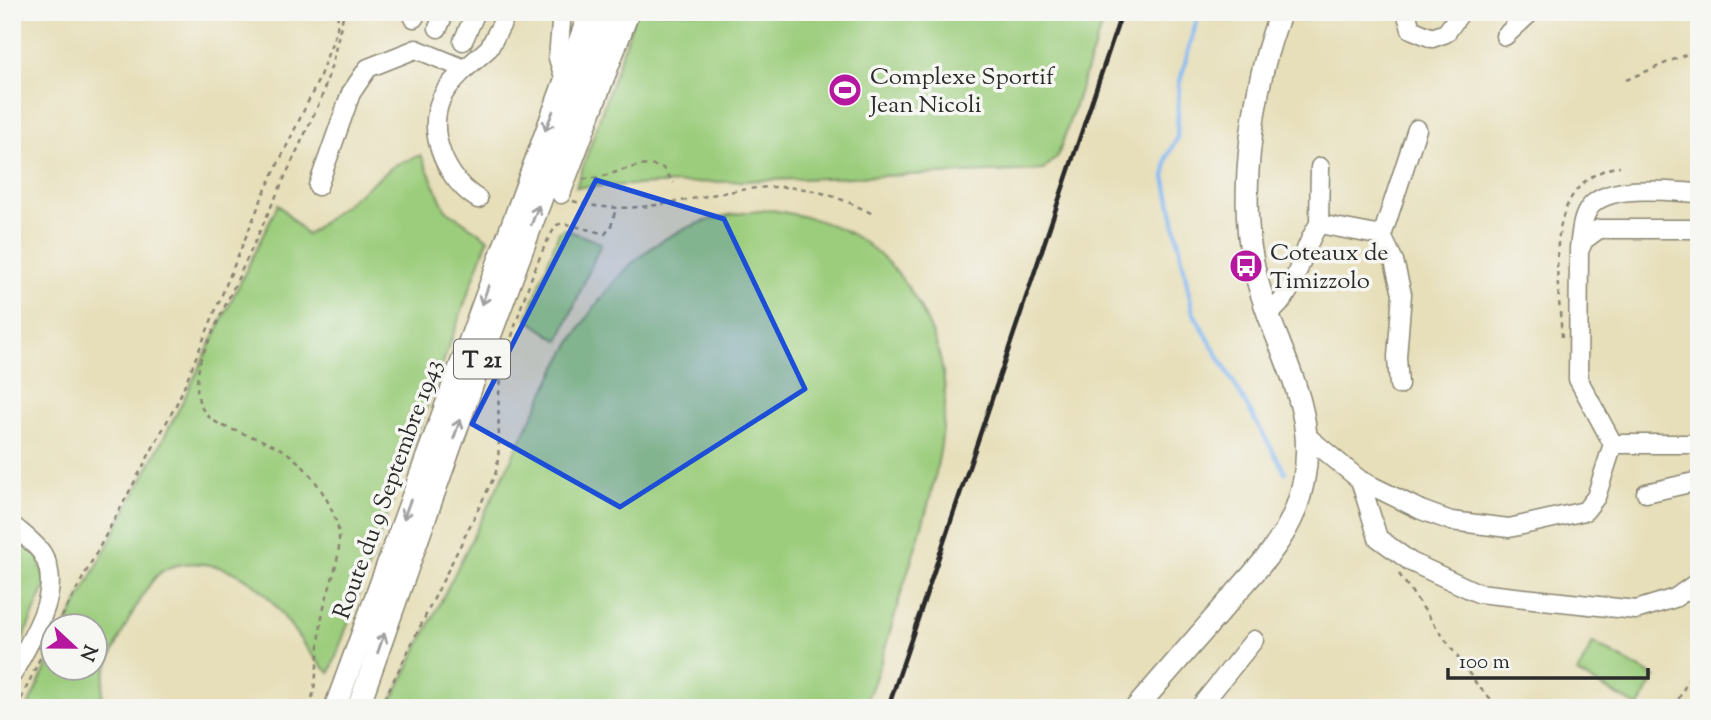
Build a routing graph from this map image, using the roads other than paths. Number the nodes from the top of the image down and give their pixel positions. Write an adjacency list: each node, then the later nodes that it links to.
1 (476, 12): 12 (street)
2 (562, 12): 14 (street)
3 (590, 12): 14 (main road, Route du 9 Septembre 1943 / T 21)
4 (611, 12): 38 (main road, Route du 9 Septembre 1943 / T 21, one-way to 4)
5 (631, 12): 18 (street)
6 (1281, 12): 25 (main road)
7 (1406, 12): 8 (street)
8 (1461, 12)
9 (1531, 12): 11 (street)
10 (501, 14): 13 (street)
11 (1505, 36)
12 (463, 41)
13 (465, 69): 17 (street); 20 (street)
14 (565, 80): 37 (main road, Route du 9 Septembre 1943 / T 21, one-way to 37)
15 (1417, 128): 23 (street)
16 (1320, 167): 21 (street)
17 (318, 186)
18 (564, 186)
19 (1699, 193): 24 (street)
20 (478, 199)
21 (1319, 224): 23 (street); 25 (street)
22 (1699, 229): 24 (street)
23 (1382, 236): 26 (street)
24 (1579, 251): 28 (street)
25 (1267, 315): 27 (main road)
26 (1399, 384)
27 (1308, 437): 30 (street); 39 (main road)
28 (1613, 444): 29 (street); 30 (street)
29 (1699, 444)
30 (1360, 480): 34 (street)
31 (1699, 481): 32 (street)
32 (1646, 493)
33 (12, 525): 36 (street)
34 (1699, 581)
35 (1254, 640): 40 (street)
36 (12, 675)
37 (335, 708)
38 (358, 708)
39 (1136, 708)
40 (1199, 708)

